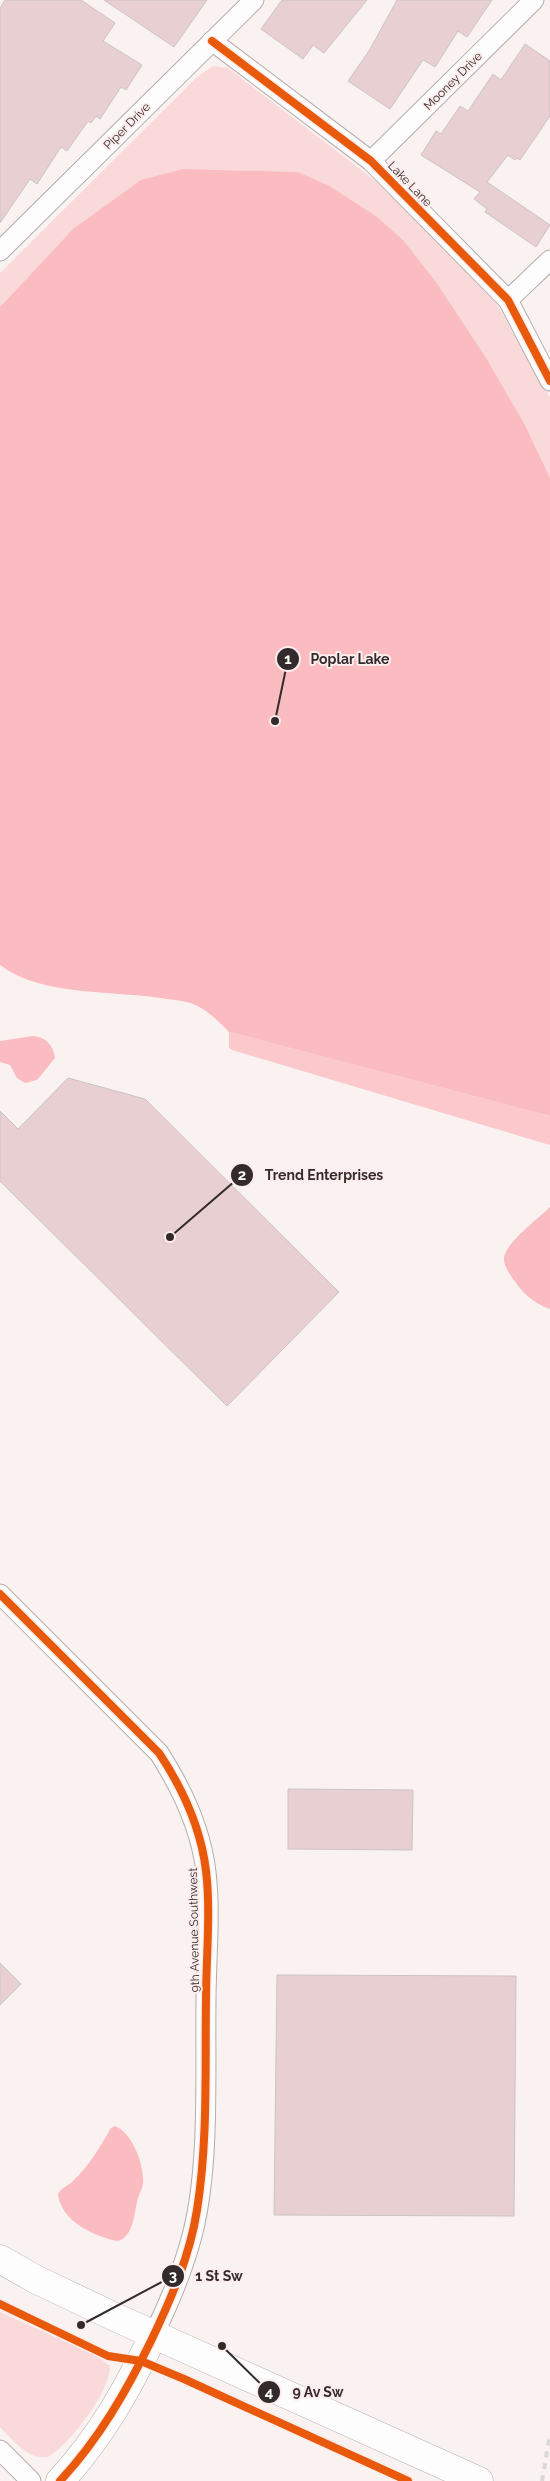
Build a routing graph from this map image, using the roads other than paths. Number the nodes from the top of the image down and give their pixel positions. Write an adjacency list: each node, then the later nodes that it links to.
1 (254, 0): 3 (street, Piper Drive)
2 (534, 0): 4 (street, Mooney Drive)
3 (212, 41): 4 (street, Lake Lane); 5 (street, Piper Drive)
4 (372, 161): 7 (street, Lake Lane)
5 (0, 251)
6 (550, 260): 7 (street)
7 (508, 300): 8 (street, Lake Lane)
8 (550, 381)
9 (0, 1594): 11 (street, 9th Avenue Southwest)
10 (0, 2259): 11 (street)
11 (154, 2334): 14 (street); 15 (street)
12 (0, 2450): 13 (street)
13 (31, 2481)
14 (60, 2481)
15 (479, 2481)

